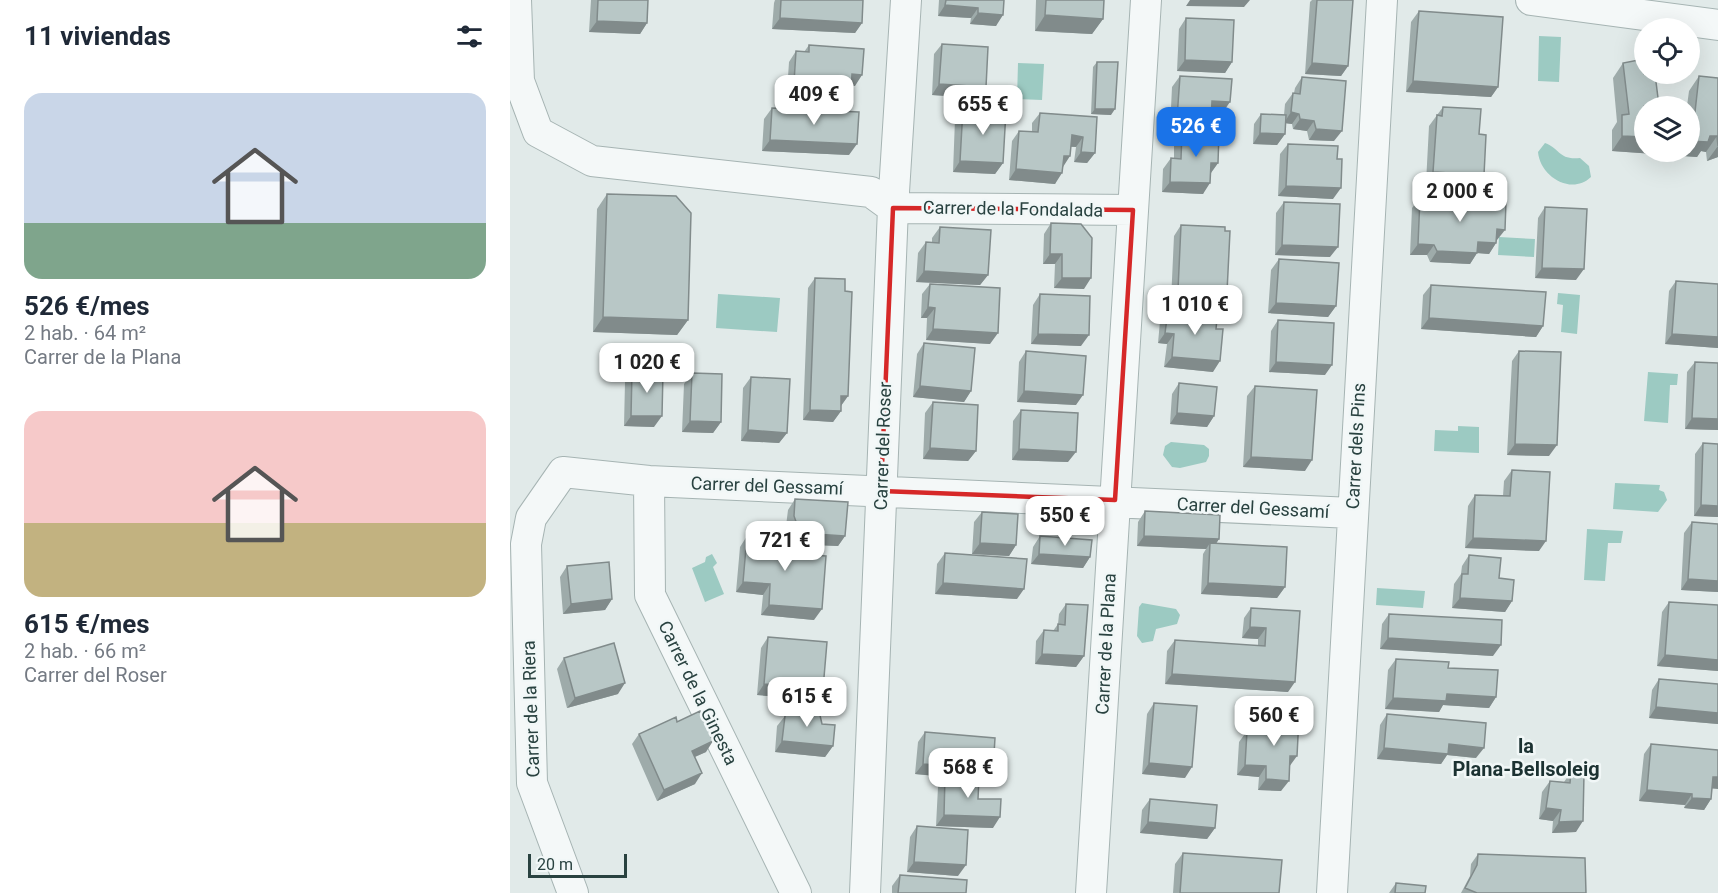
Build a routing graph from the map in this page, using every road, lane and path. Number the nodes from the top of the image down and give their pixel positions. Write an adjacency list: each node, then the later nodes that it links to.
1 (516, 0): 7 (street)
2 (906, 0): 8 (street, Carrer del Roser)
3 (1146, 0): 9 (street, Carrer de la Plana)
4 (1382, 0): 13 (street, Carrer dels Pins)
5 (1531, 0): 6 (street)
6 (1718, 25)
7 (514, 46): 8 (street)
8 (893, 208): 9 (street, Carrer de la Fondalada); 11 (street, Carrer del Roser)
9 (1133, 210): 12 (street, Carrer de la Plana)
10 (649, 481): 11 (street, Carrer del Gessamí); 14 (street, Carrer del Gessamí); 16 (street, Carrer de la Ginesta)
11 (881, 491): 12 (street, Carrer del Gessamí); 17 (street, Carrer del Roser)
12 (1114, 500): 13 (street, Carrer del Gessamí); 18 (street, Carrer de la Plana)
13 (1352, 513): 19 (street, Carrer dels Pins)
14 (531, 518): 15 (street, Carrer de la Riera)
15 (573, 893)
16 (796, 893)
17 (865, 893)
18 (1091, 893)
19 (1332, 893)

